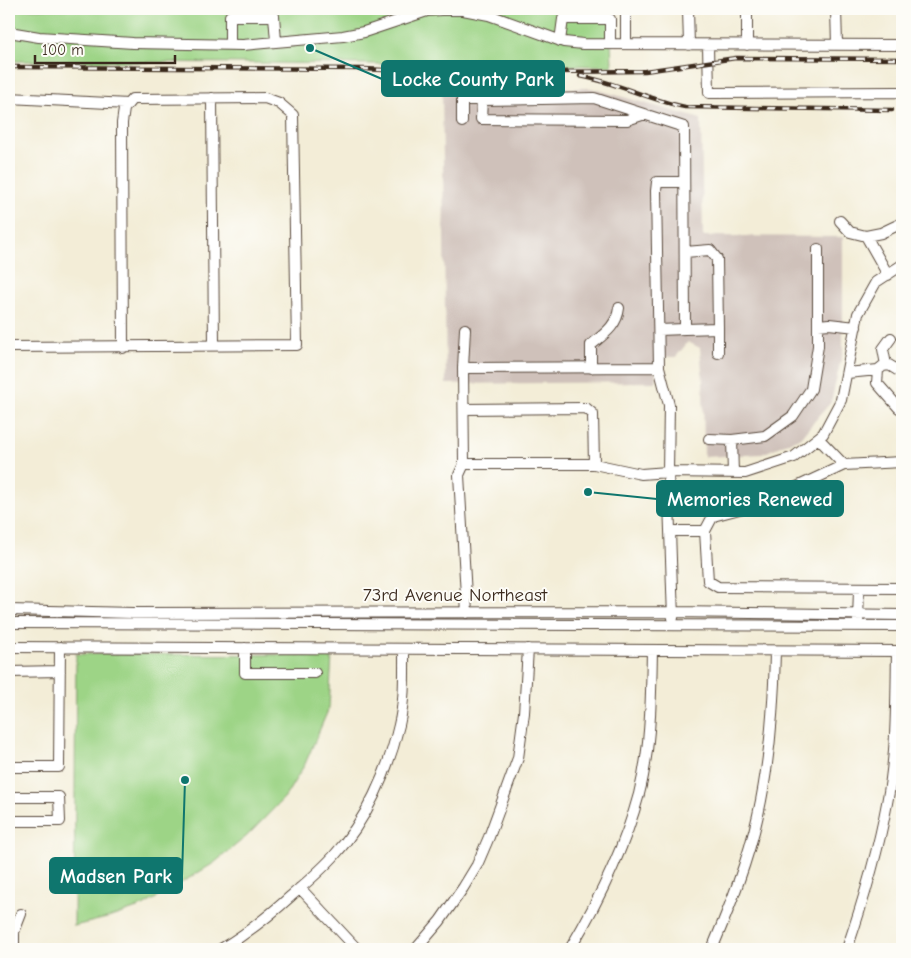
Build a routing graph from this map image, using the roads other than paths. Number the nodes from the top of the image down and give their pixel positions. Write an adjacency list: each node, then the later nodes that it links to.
1 (626, 9): 9 (street)
2 (688, 9): 10 (street)
3 (746, 9): 13 (street)
4 (836, 9): 14 (street)
5 (9, 32): 12 (street)
6 (276, 41): 7 (street); 12 (street); 12 (street)
7 (560, 41): 8 (street); 8 (street)
8 (610, 44): 9 (street)
9 (626, 44): 10 (street)
10 (689, 44): 11 (street)
11 (708, 44): 13 (street); 16 (street)
12 (230, 45)
13 (747, 45): 14 (street)
14 (837, 45): 15 (street)
15 (902, 45)
16 (902, 95)
17 (9, 98): 20 (street)
18 (212, 98): 20 (street); 39 (street); 39 (street)
19 (482, 100): 21 (street); 21 (street); 22 (street)
20 (128, 104): 41 (street)
21 (645, 114): 23 (street)
22 (462, 122)
23 (684, 182): 28 (street); 37 (street)
24 (840, 221): 26 (street)
25 (902, 223): 26 (street)
26 (866, 236): 30 (street)
27 (818, 249): 32 (street)
28 (685, 252): 34 (street); 36 (street)
29 (902, 265): 30 (street)
30 (888, 275): 33 (street)
31 (619, 308): 45 (street)
32 (818, 325): 33 (street); 53 (street)
33 (856, 327): 47 (street)
34 (718, 328): 36 (street); 42 (street)
35 (465, 329): 44 (street)
36 (684, 329): 37 (street)
37 (659, 330): 43 (street)
38 (891, 338): 46 (street)
39 (214, 346): 41 (street)
40 (9, 347): 41 (street)
41 (124, 348)
42 (718, 353)
43 (659, 367): 45 (street); 58 (street)
44 (464, 368): 45 (street); 50 (street)
45 (591, 368)
46 (882, 368): 47 (street); 48 (street); 49 (street)
47 (847, 373): 51 (street)
48 (902, 373)
49 (902, 408)
50 (464, 409): 55 (street); 56 (street)
51 (818, 438): 57 (street); 59 (street)
52 (709, 440): 53 (street)
53 (732, 440): 59 (street)
54 (902, 462): 57 (street)
55 (464, 464): 56 (street); 66 (street)
56 (594, 464): 58 (street)
57 (844, 465): 61 (street)
58 (668, 472): 59 (street); 60 (street)
59 (733, 473)
60 (670, 531): 61 (street); 65 (street)
61 (706, 531): 63 (street)
62 (902, 588): 63 (street)
63 (859, 589): 68 (street)
64 (9, 610): 66 (street, 73rd Avenue Northeast)
65 (673, 612): 66 (street, 73rd Avenue Northeast); 68 (street, 73rd Avenue Northeast); 70 (street)
66 (467, 613)
67 (902, 615): 68 (street, 73rd Avenue Northeast)
68 (858, 620): 70 (street, 73rd Avenue Northeast); 71 (street, 73rd Avenue Northeast)
69 (9, 623): 70 (street, 73rd Avenue Northeast)
70 (674, 626)
71 (902, 626)
72 (9, 647): 73 (street)
73 (60, 647): 74 (street); 80 (street)
74 (245, 648): 75 (street); 82 (street)
75 (404, 649): 76 (street); 86 (street)
76 (528, 649): 77 (street); 91 (street)
77 (652, 650): 78 (street); 92 (street)
78 (774, 651): 79 (street); 93 (street)
79 (899, 651): 94 (street)
80 (60, 671): 81 (street); 83 (street)
81 (9, 672)
82 (315, 673)
83 (9, 767)
84 (9, 797): 85 (street)
85 (9, 821)
86 (300, 888): 89 (street); 90 (street)
87 (21, 914): 88 (street)
88 (14, 949)
89 (221, 949)
90 (357, 949)
91 (416, 949)
92 (570, 949)
93 (712, 949)
94 (847, 949)

